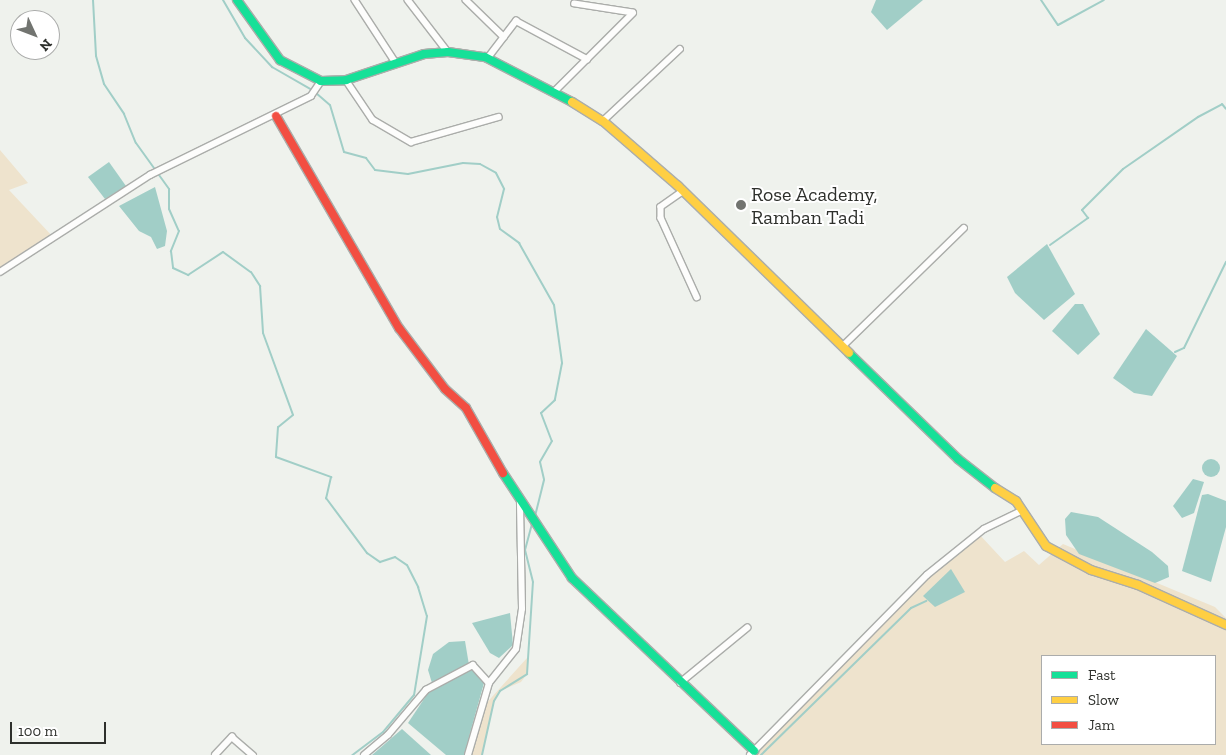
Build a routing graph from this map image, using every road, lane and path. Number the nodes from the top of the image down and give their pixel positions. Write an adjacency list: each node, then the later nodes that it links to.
1 (237, 0): 13 (street)
2 (355, 0): 11 (street)
3 (408, 0): 8 (street)
4 (466, 0): 6 (street)
5 (575, 4): 10 (street)
6 (504, 37): 9 (street); 10 (street)
7 (680, 49): 17 (street)
8 (448, 52): 9 (street); 11 (street)
9 (487, 59): 14 (street)
10 (586, 59): 14 (street)
11 (396, 63): 12 (street)
12 (346, 80): 13 (street); 16 (street)
13 (318, 84): 15 (street)
14 (555, 90): 17 (street)
15 (276, 116): 20 (street); 23 (street)
16 (499, 116)
17 (603, 121): 18 (street)
18 (684, 192): 21 (street); 22 (street)
19 (964, 228): 22 (street)
20 (0, 272)
21 (697, 297)
22 (842, 347): 24 (street)
23 (520, 503): 27 (street); 28 (street)
24 (1020, 511): 25 (street); 29 (street)
25 (1226, 625)
26 (747, 628): 27 (street)
27 (680, 683): 29 (street)
28 (489, 684): 32 (street); 33 (street)
29 (752, 753)
30 (215, 755): 31 (street)
31 (253, 755)
32 (364, 755)
33 (468, 755)

